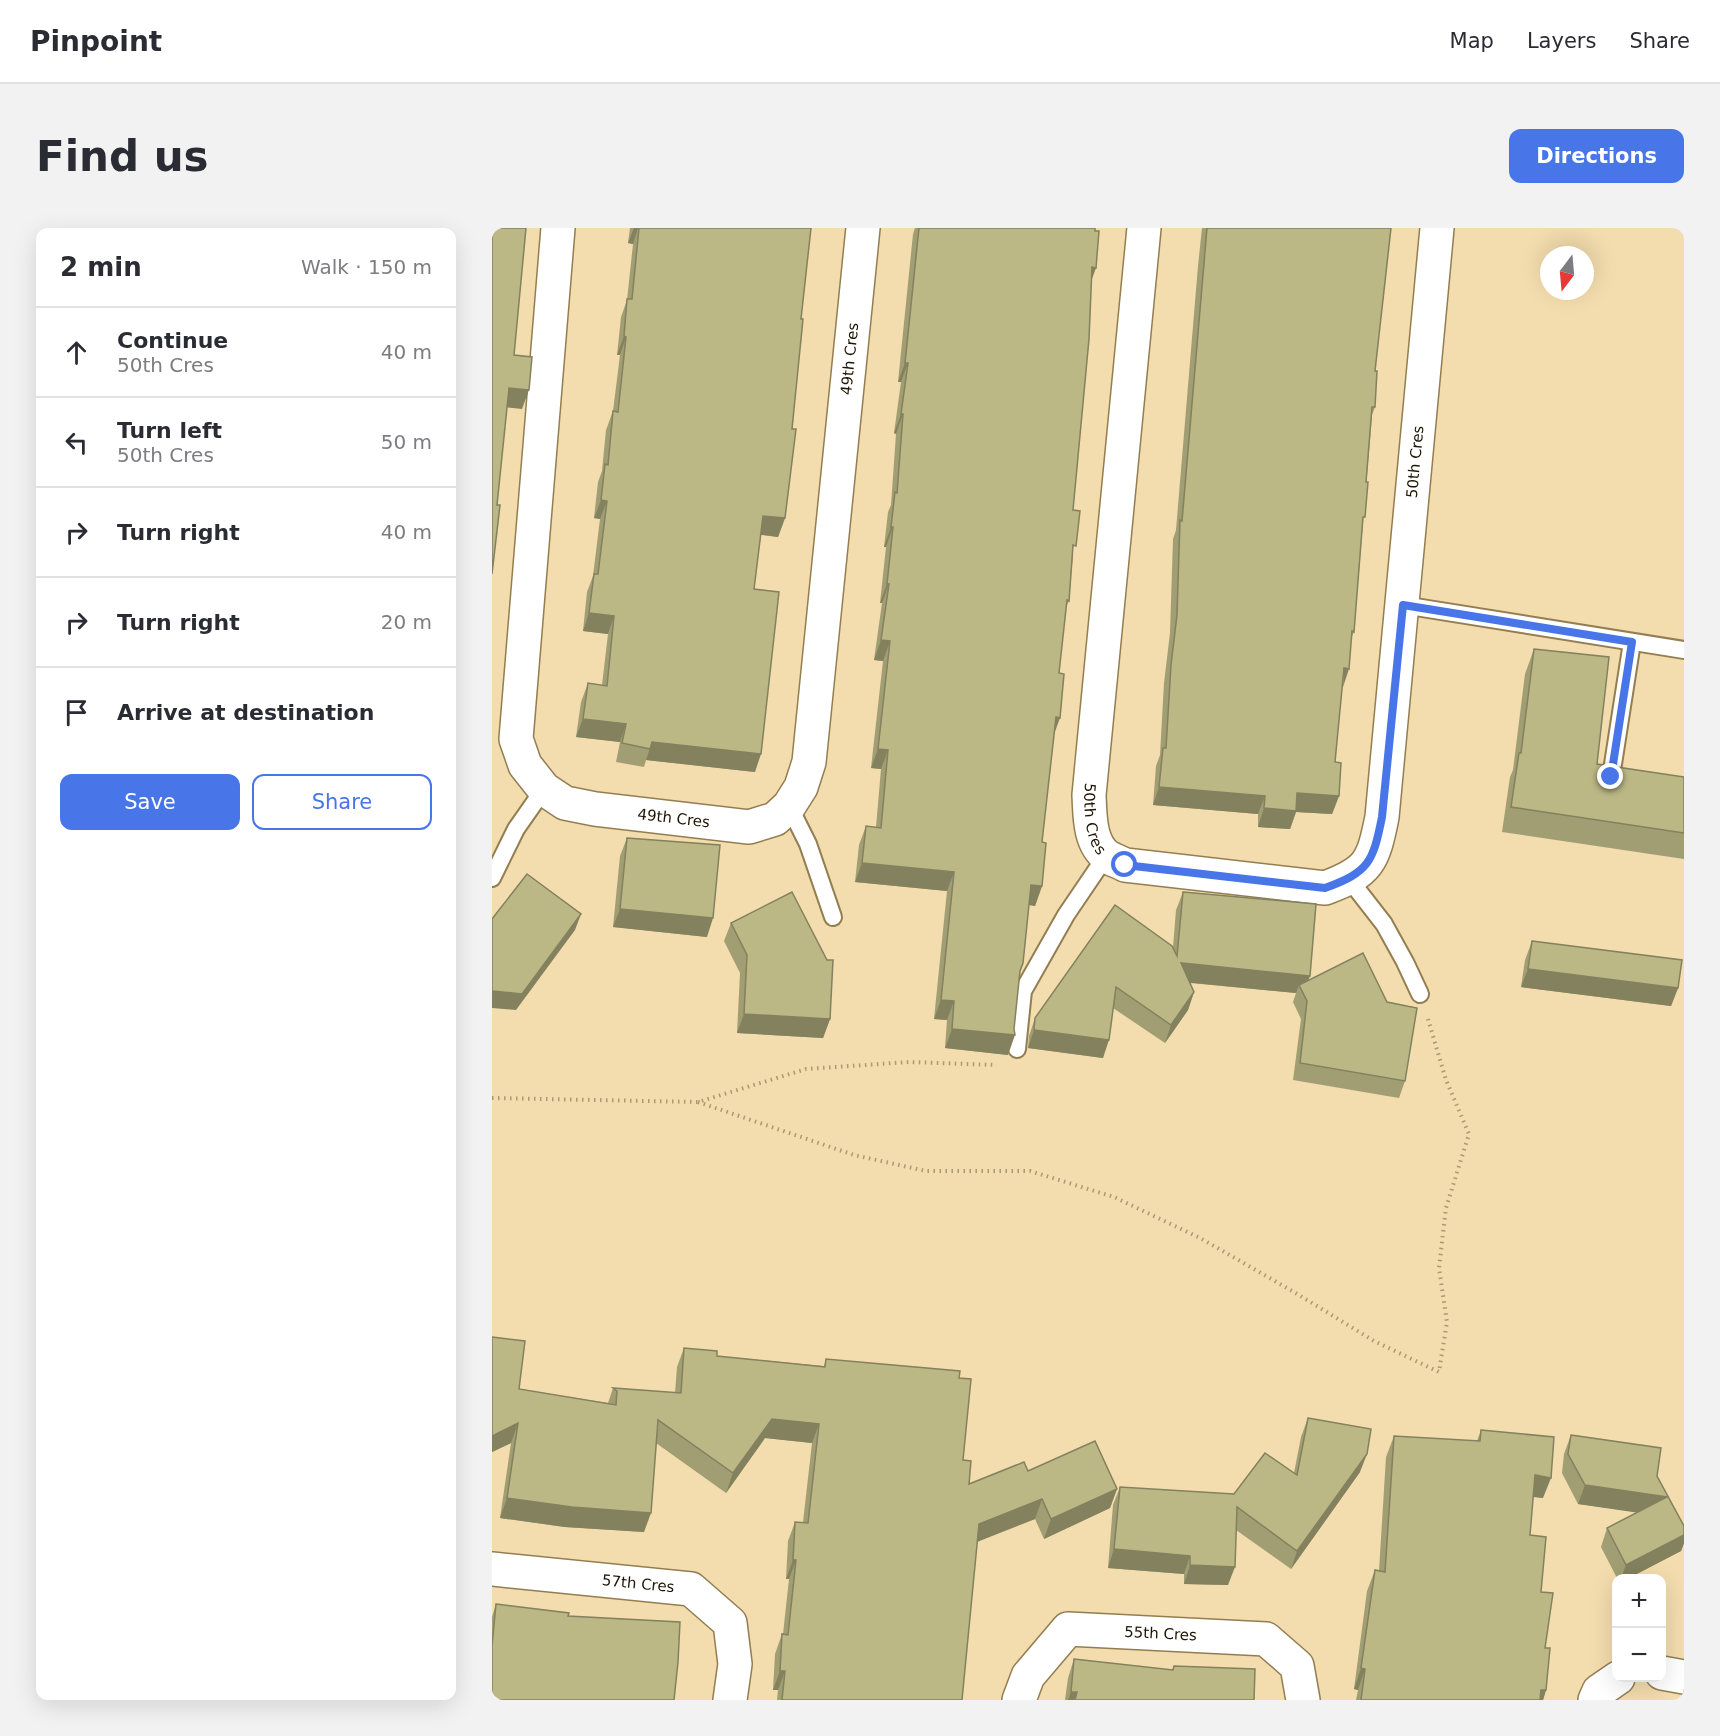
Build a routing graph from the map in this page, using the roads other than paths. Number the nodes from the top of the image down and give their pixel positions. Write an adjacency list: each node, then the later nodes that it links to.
1 (558, 228): 9 (street, 49th Cres)
2 (863, 228): 10 (street, 49th Cres)
3 (1144, 228): 11 (street, 50th Cres)
4 (1437, 228): 5 (street, 50th Cres)
5 (1403, 605): 6 (lane); 13 (street, 50th Cres)
6 (1632, 642): 7 (lane); 8 (lane)
7 (1684, 650)
8 (1611, 777)
9 (544, 789): 10 (street, 49th Cres); 12 (lane)
10 (789, 806): 14 (lane)
11 (1106, 856): 13 (street, 50th Cres); 16 (lane)
12 (492, 878)
13 (1349, 879): 15 (lane)
14 (833, 918)
15 (1420, 994)
16 (1017, 1049)
17 (492, 1569): 21 (street, 57th Cres)
18 (1666, 1674): 19 (street)
19 (1684, 1677)
20 (1612, 1681): 24 (street)
21 (730, 1700)
22 (1019, 1700): 23 (street, 55th Cres)
23 (1303, 1700)
24 (1596, 1700)

